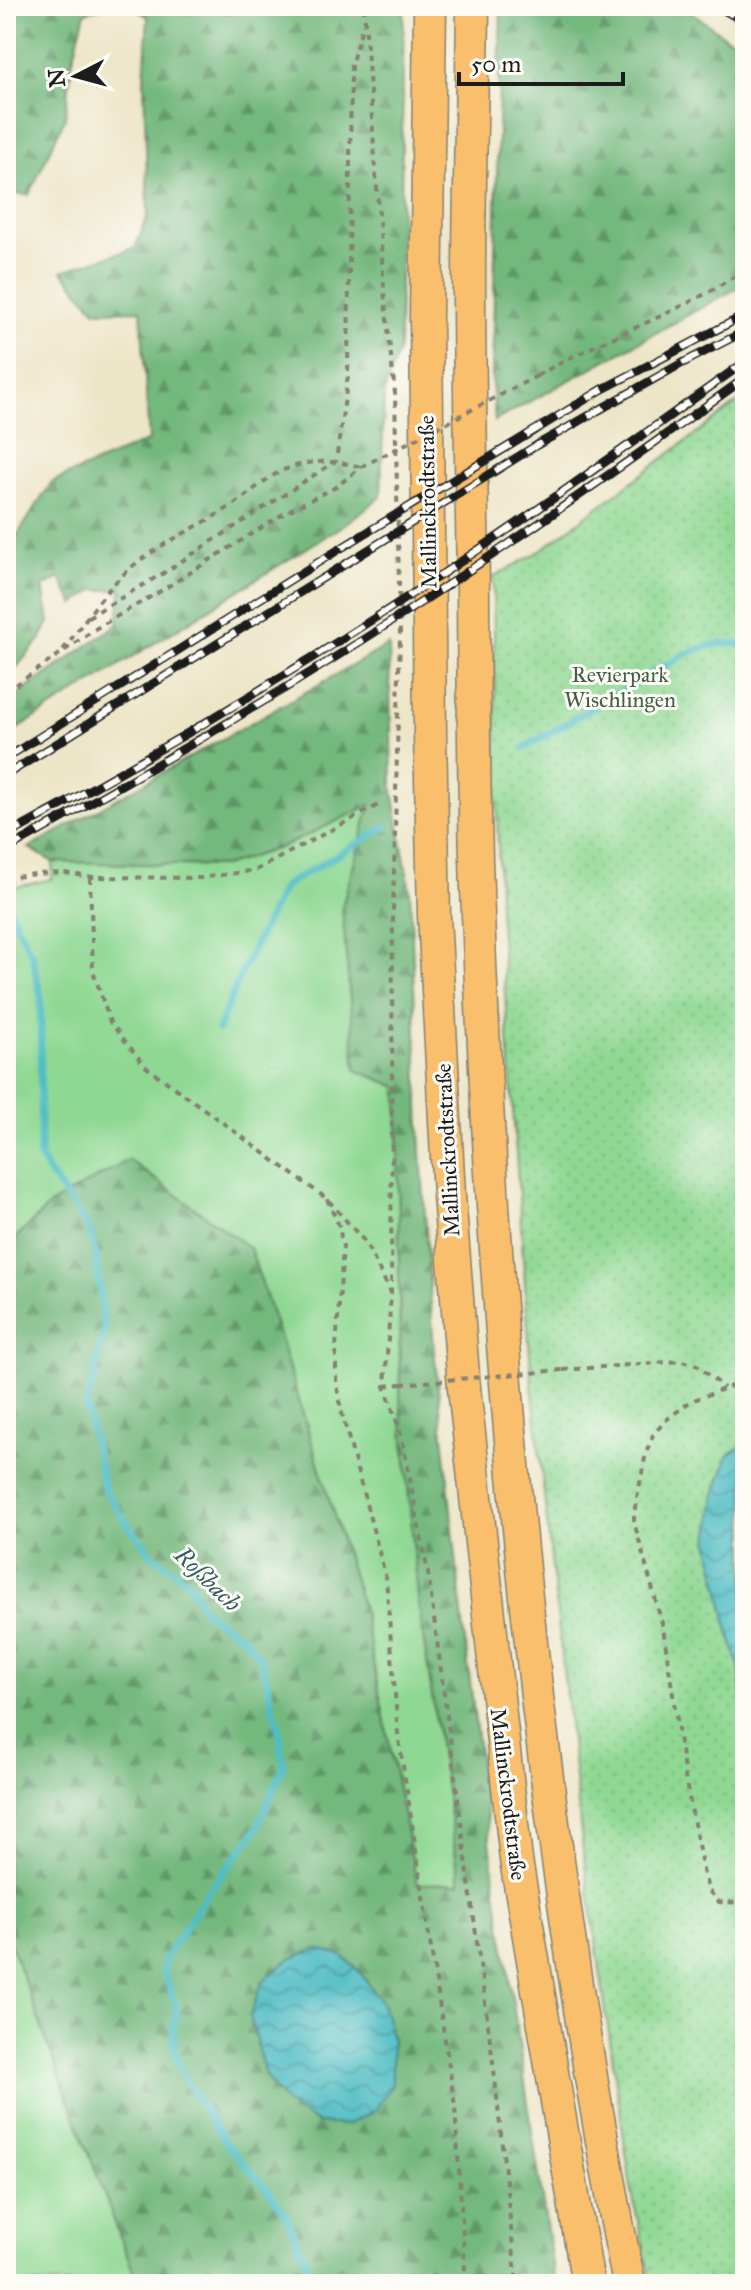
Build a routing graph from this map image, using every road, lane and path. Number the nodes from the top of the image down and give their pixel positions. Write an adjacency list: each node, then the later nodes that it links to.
1 (364, 6): 4 (path)
2 (430, 6): 22 (highway, Mallinckrodtstraße)
3 (473, 6): 23 (highway, Mallinckrodtstraße)
4 (364, 22): 6 (path); 15 (path)
5 (745, 269): 7 (path, bridge)
6 (336, 461): 7 (path); 8 (path); 8 (path)
7 (361, 467): 9 (path)
8 (88, 617): 9 (path)
9 (59, 655): 10 (path)
10 (6, 692)
11 (380, 804): 12 (path)
12 (90, 877): 13 (path); 14 (path)
13 (6, 882)
14 (327, 1199): 15 (path); 20 (path)
15 (391, 1292): 17 (path)
16 (745, 1381): 18 (path)
17 (385, 1386): 18 (path, bridge); 21 (path)
18 (724, 1388): 19 (path)
19 (745, 1903)
20 (466, 2284)
21 (517, 2284)
22 (588, 2284)
23 (629, 2284)

